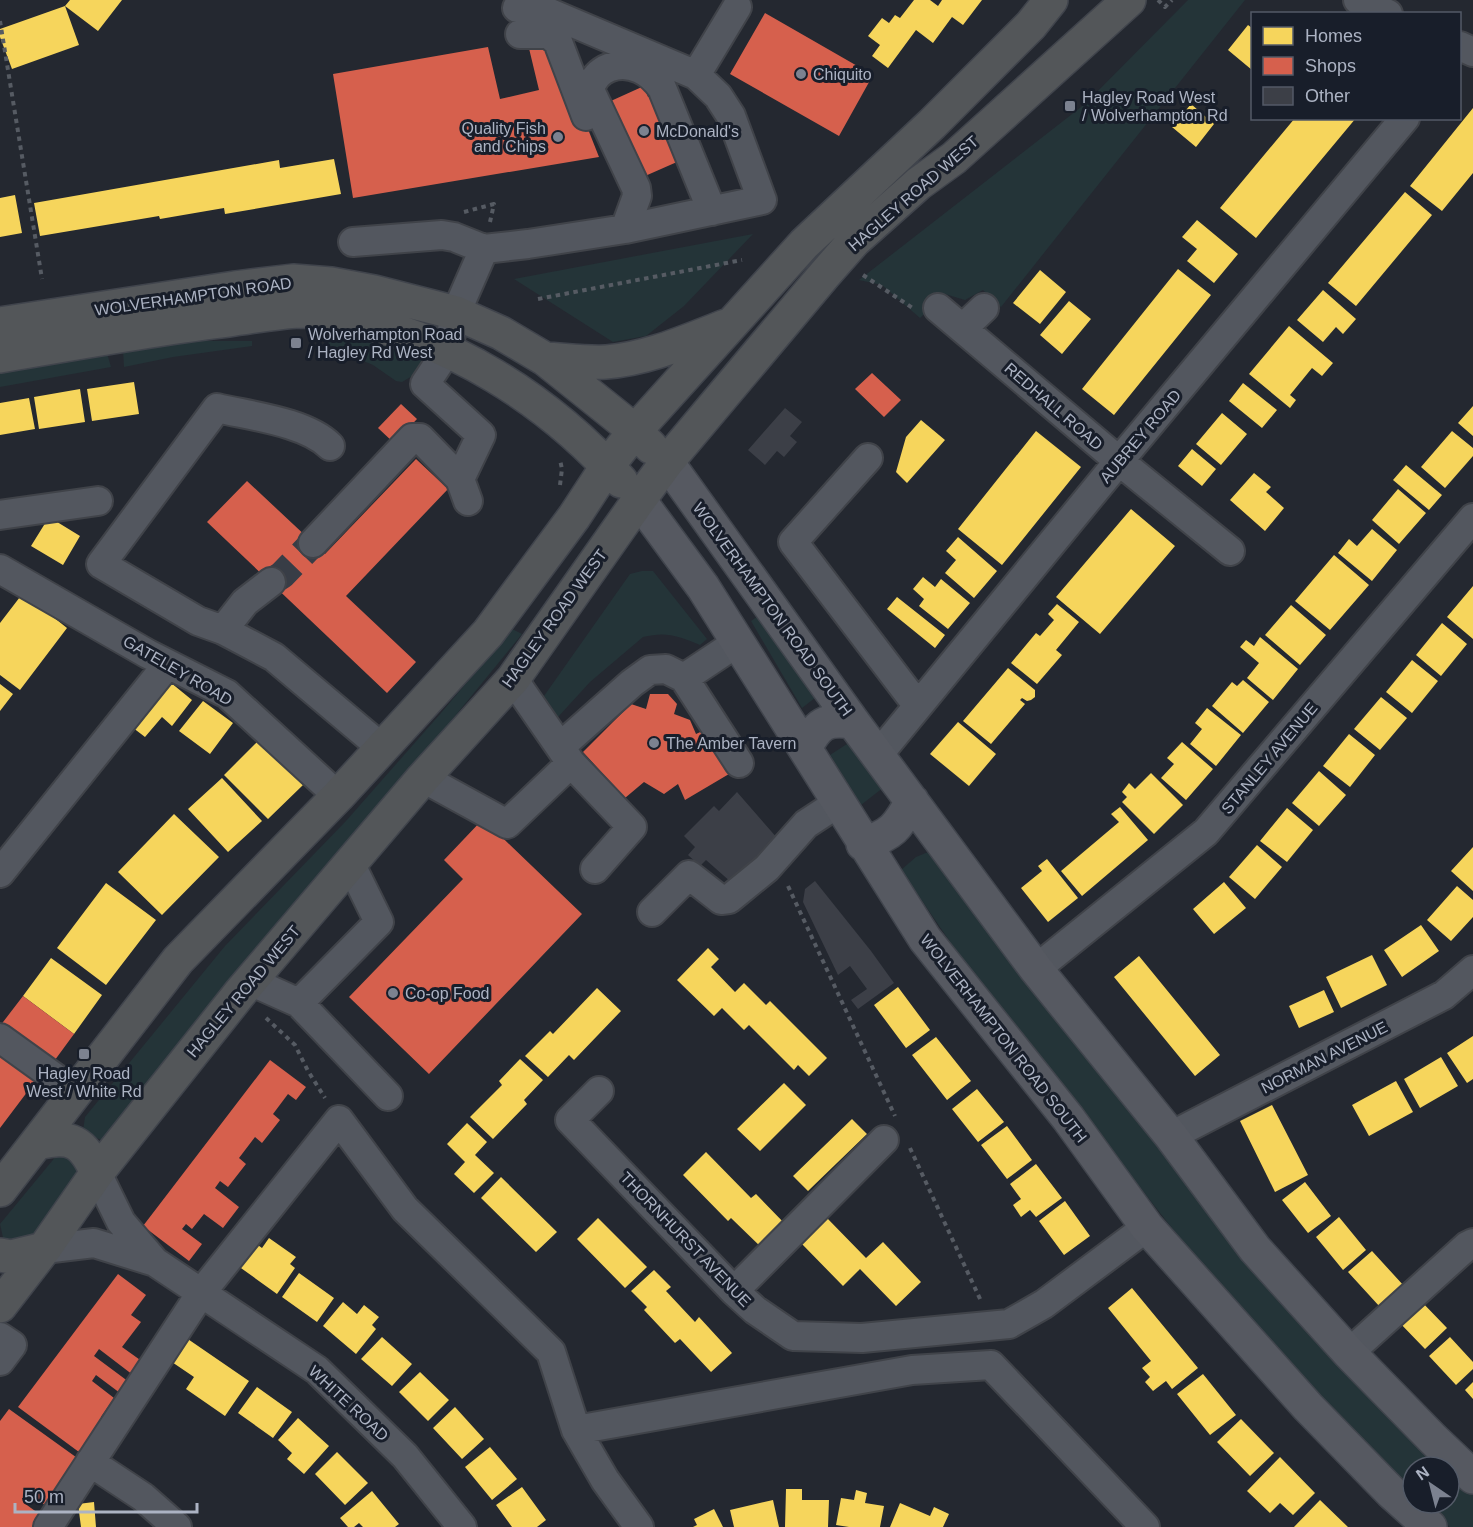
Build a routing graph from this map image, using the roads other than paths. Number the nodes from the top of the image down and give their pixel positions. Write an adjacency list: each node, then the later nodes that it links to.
1 (1051, 0): 15 (highway)
2 (1129, 0): 25 (highway, HAGLEY ROAD WEST)
3 (1358, 0): 5 (street)
4 (737, 7): 6 (street)
5 (1384, 12)
6 (696, 75): 8 (street); 9 (street)
7 (1403, 120): 24 (street, AUBREY ROAD)
8 (712, 211): 9 (street); 9 (street)
9 (625, 229): 11 (street)
10 (353, 242): 11 (street)
11 (484, 249): 14 (street)
12 (938, 308): 17 (street, REDHALL ROAD)
13 (984, 308): 17 (street)
14 (456, 313): 16 (highway, WOLVERHAMPTON ROAD); 18 (street); 20 (highway, WOLVERHAMPTON ROAD)
15 (732, 323): 20 (highway); 21 (highway)
16 (0, 324)
17 (963, 328): 24 (street, REDHALL ROAD)
18 (447, 351): 19 (highway, WOLVERHAMPTON ROAD); 26 (highway, WOLVERHAMPTON ROAD); 31 (street)
19 (0, 356)
20 (545, 359): 21 (highway, WOLVERHAMPTON ROAD)
21 (635, 431): 25 (highway, WOLVERHAMPTON ROAD); 26 (highway)
22 (330, 446): 35 (street)
23 (868, 458): 40 (street)
24 (1119, 461): 32 (street, REDHALL ROAD); 40 (street, AUBREY ROAD)
25 (668, 462): 27 (highway, HAGLEY ROAD WEST); 41 (main road, WOLVERHAMPTON ROAD SOUTH)
26 (608, 465): 27 (highway, WOLVERHAMPTON ROAD); 42 (highway)
27 (639, 500): 36 (main road, WOLVERHAMPTON ROAD SOUTH); 39 (highway, HAGLEY ROAD WEST)
28 (98, 501): 29 (street)
29 (0, 514)
30 (1473, 518): 56 (street, STANLEY AVENUE)
31 (313, 543)
32 (1230, 551)
33 (4, 578): 37 (street, GATELEY ROAD)
34 (271, 582): 35 (street)
35 (223, 630): 42 (street)
36 (738, 642): 38 (street); 43 (main road, WOLVERHAMPTON ROAD SOUTH)
37 (166, 663): 48 (street, GATELEY ROAD); 54 (street)
38 (684, 678): 44 (street); 46 (street)
39 (513, 679): 44 (street); 47 (highway, HAGLEY ROAD WEST)
40 (918, 706): 45 (street, AUBREY ROAD)
41 (853, 722): 43 (main road); 45 (main road, WOLVERHAMPTON ROAD SOUTH)
42 (382, 748): 48 (highway)
43 (805, 748): 50 (main road, WOLVERHAMPTON ROAD SOUTH)
44 (565, 755): 47 (street); 53 (street)
45 (878, 755): 49 (main road, WOLVERHAMPTON ROAD SOUTH)
46 (739, 763)
47 (423, 778): 52 (highway, HAGLEY ROAD WEST)
48 (338, 796): 62 (highway)
49 (912, 801): 51 (main road); 56 (main road, WOLVERHAMPTON ROAD SOUTH)
50 (838, 803): 51 (main road, WOLVERHAMPTON ROAD SOUTH); 55 (street)
51 (863, 844): 69 (main road, WOLVERHAMPTON ROAD SOUTH)
52 (350, 863): 58 (highway, HAGLEY ROAD WEST); 59 (street)
53 (595, 868)
54 (0, 873)
55 (652, 912)
56 (1036, 969): 65 (main road, WOLVERHAMPTON ROAD SOUTH)
57 (1473, 970): 65 (street, NORMAN AVENUE)
58 (245, 987): 59 (street); 67 (highway, HAGLEY ROAD WEST)
59 (299, 1003): 63 (street)
60 (0, 1038): 62 (street)
61 (598, 1091): 74 (street, THORNHURST AVENUE)
62 (75, 1092): 66 (highway)
63 (388, 1096)
64 (896, 1135): 74 (street)
65 (1171, 1136): 78 (main road, WOLVERHAMPTON ROAD SOUTH)
66 (38, 1143): 67 (highway); 68 (highway)
67 (97, 1173): 71 (highway, HAGLEY ROAD WEST); 73 (street, WHITE ROAD)
68 (2, 1185)
69 (1147, 1227): 74 (street, THORNHURST AVENUE); 88 (main road, WOLVERHAMPTON ROAD SOUTH)
70 (1473, 1244): 78 (street)
71 (44, 1250): 72 (highway); 73 (street, WHITE ROAD); 76 (highway, HAGLEY ROAD WEST)
72 (0, 1254)
73 (155, 1262): 75 (street, WHITE ROAD)
74 (734, 1291)
75 (201, 1293): 80 (street); 81 (street); 85 (street, WHITE ROAD)
76 (0, 1306)
77 (0, 1336): 79 (street)
78 (1349, 1353): 82 (main road, WOLVERHAMPTON ROAD SOUTH)
79 (0, 1361)
80 (576, 1430): 86 (street); 87 (street)
81 (90, 1462): 83 (street); 84 (street)
82 (1473, 1477)
83 (48, 1527)
84 (177, 1527)
85 (462, 1527)
86 (639, 1527)
87 (1144, 1527)
88 (1430, 1527)

